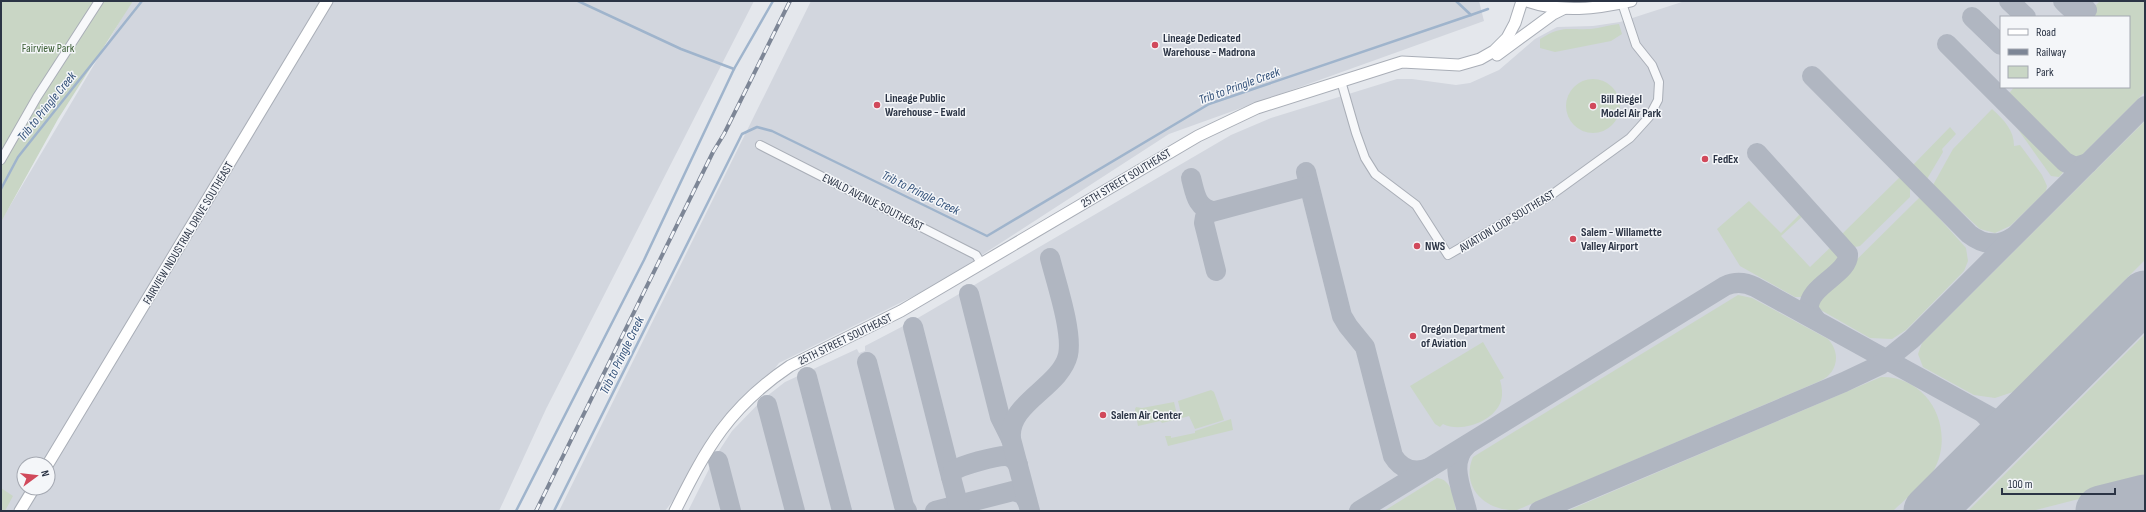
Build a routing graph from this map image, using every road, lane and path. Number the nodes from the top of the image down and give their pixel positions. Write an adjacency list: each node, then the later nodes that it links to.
1 (99, 1): 10 (street)
2 (327, 1): 12 (street, FAIRVIEW INDUSTRIAL DRIVE SOUTHEAST)
3 (1522, 1): 7 (street, 25TH STREET SOUTHEAST)
4 (1527, 1): 6 (street)
5 (1627, 2): 6 (street); 8 (street, AVIATION LOOP SOUTHEAST)
6 (1564, 9): 7 (street)
7 (1480, 59): 8 (street, 25TH STREET SOUTHEAST)
8 (1341, 81): 11 (street, 25TH STREET SOUTHEAST)
9 (760, 145): 11 (street, EWALD AVENUE SOUTHEAST)
10 (1, 160)
11 (981, 263): 15 (street, 25TH STREET SOUTHEAST)
12 (53, 456)
13 (29, 496): 14 (street)
14 (20, 511)
15 (676, 511)

